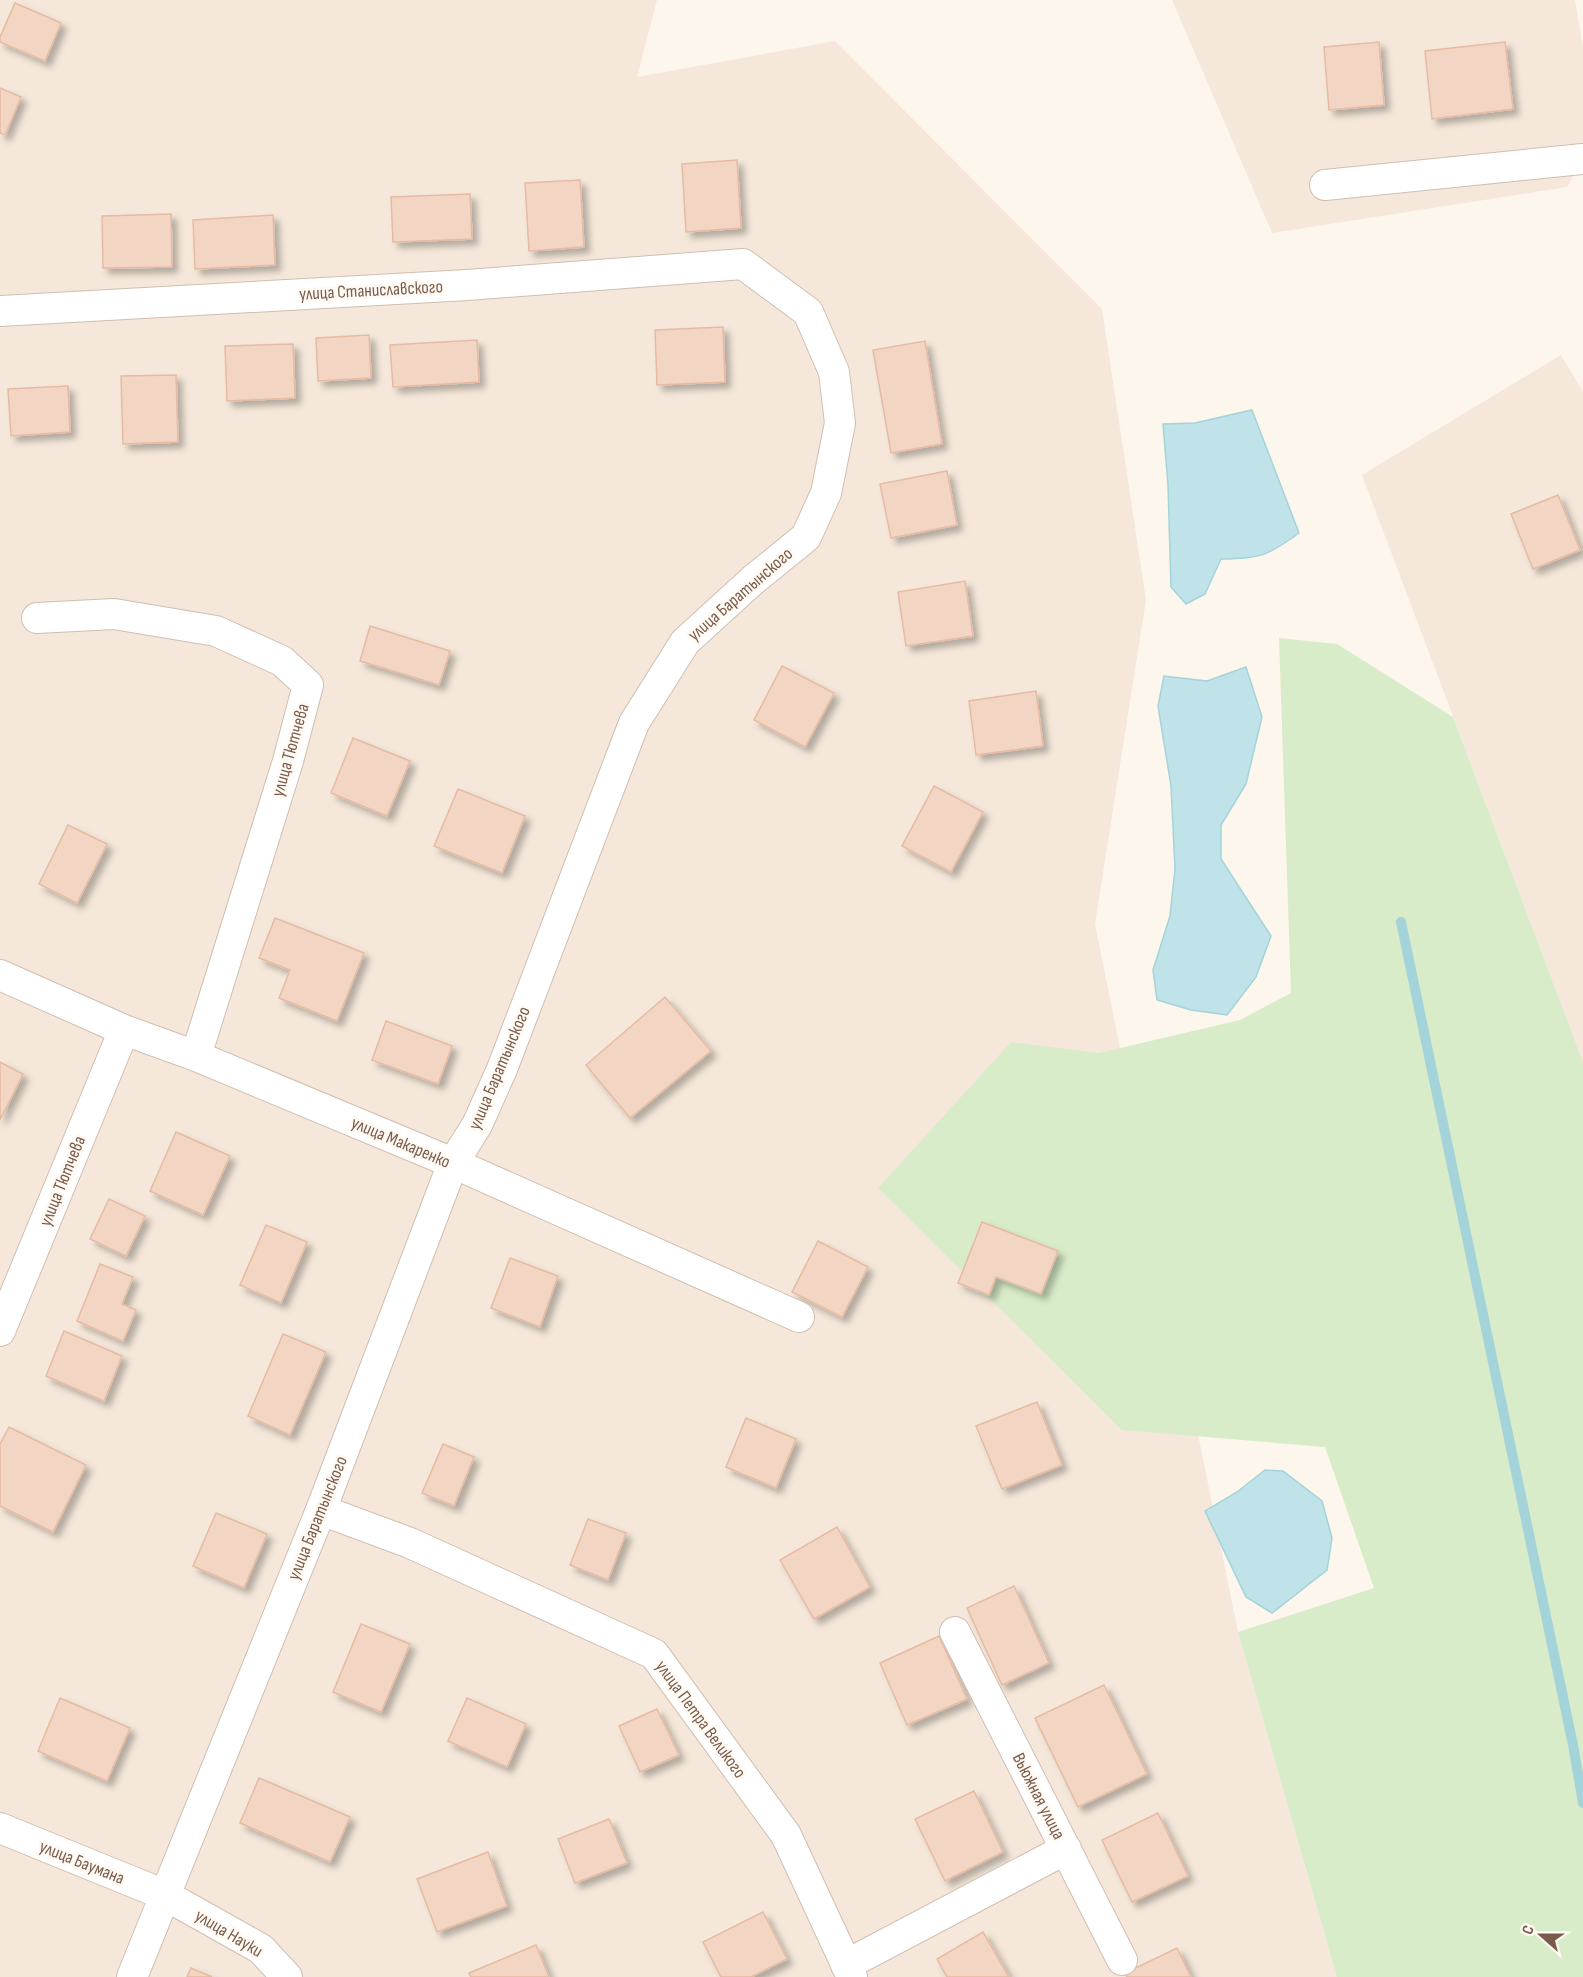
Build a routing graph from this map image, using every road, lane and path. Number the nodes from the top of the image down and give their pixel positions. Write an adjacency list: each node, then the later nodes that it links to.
1 (1583, 159): 2 (street)
2 (1325, 185)
3 (742, 264): 4 (street, улица Станиславского); 9 (street, улица Баратынского)
4 (0, 311)
5 (37, 618): 8 (street, улица Тютчева)
6 (0, 975): 7 (street, улица Макаренко)
7 (124, 1030): 8 (street, улица Макаренко); 11 (street, улица Тютчева)
8 (196, 1056): 9 (street, улица Макаренко)
9 (453, 1163): 10 (street, улица Макаренко); 12 (street, улица Баратынского)
10 (799, 1317)
11 (0, 1331)
12 (321, 1510): 16 (street, улица Баратынского); 18 (street, улица Петра Великого)
13 (956, 1632): 15 (street, Вьюжная улица)
14 (0, 1828): 16 (street, улица Баумана)
15 (1066, 1849): 17 (street, Вьюжная улица); 18 (street)
16 (165, 1895): 19 (street, улица Баратынского); 20 (street, улица Науки)
17 (1122, 1960)
18 (849, 1971)
19 (132, 1977)
20 (287, 1977)

